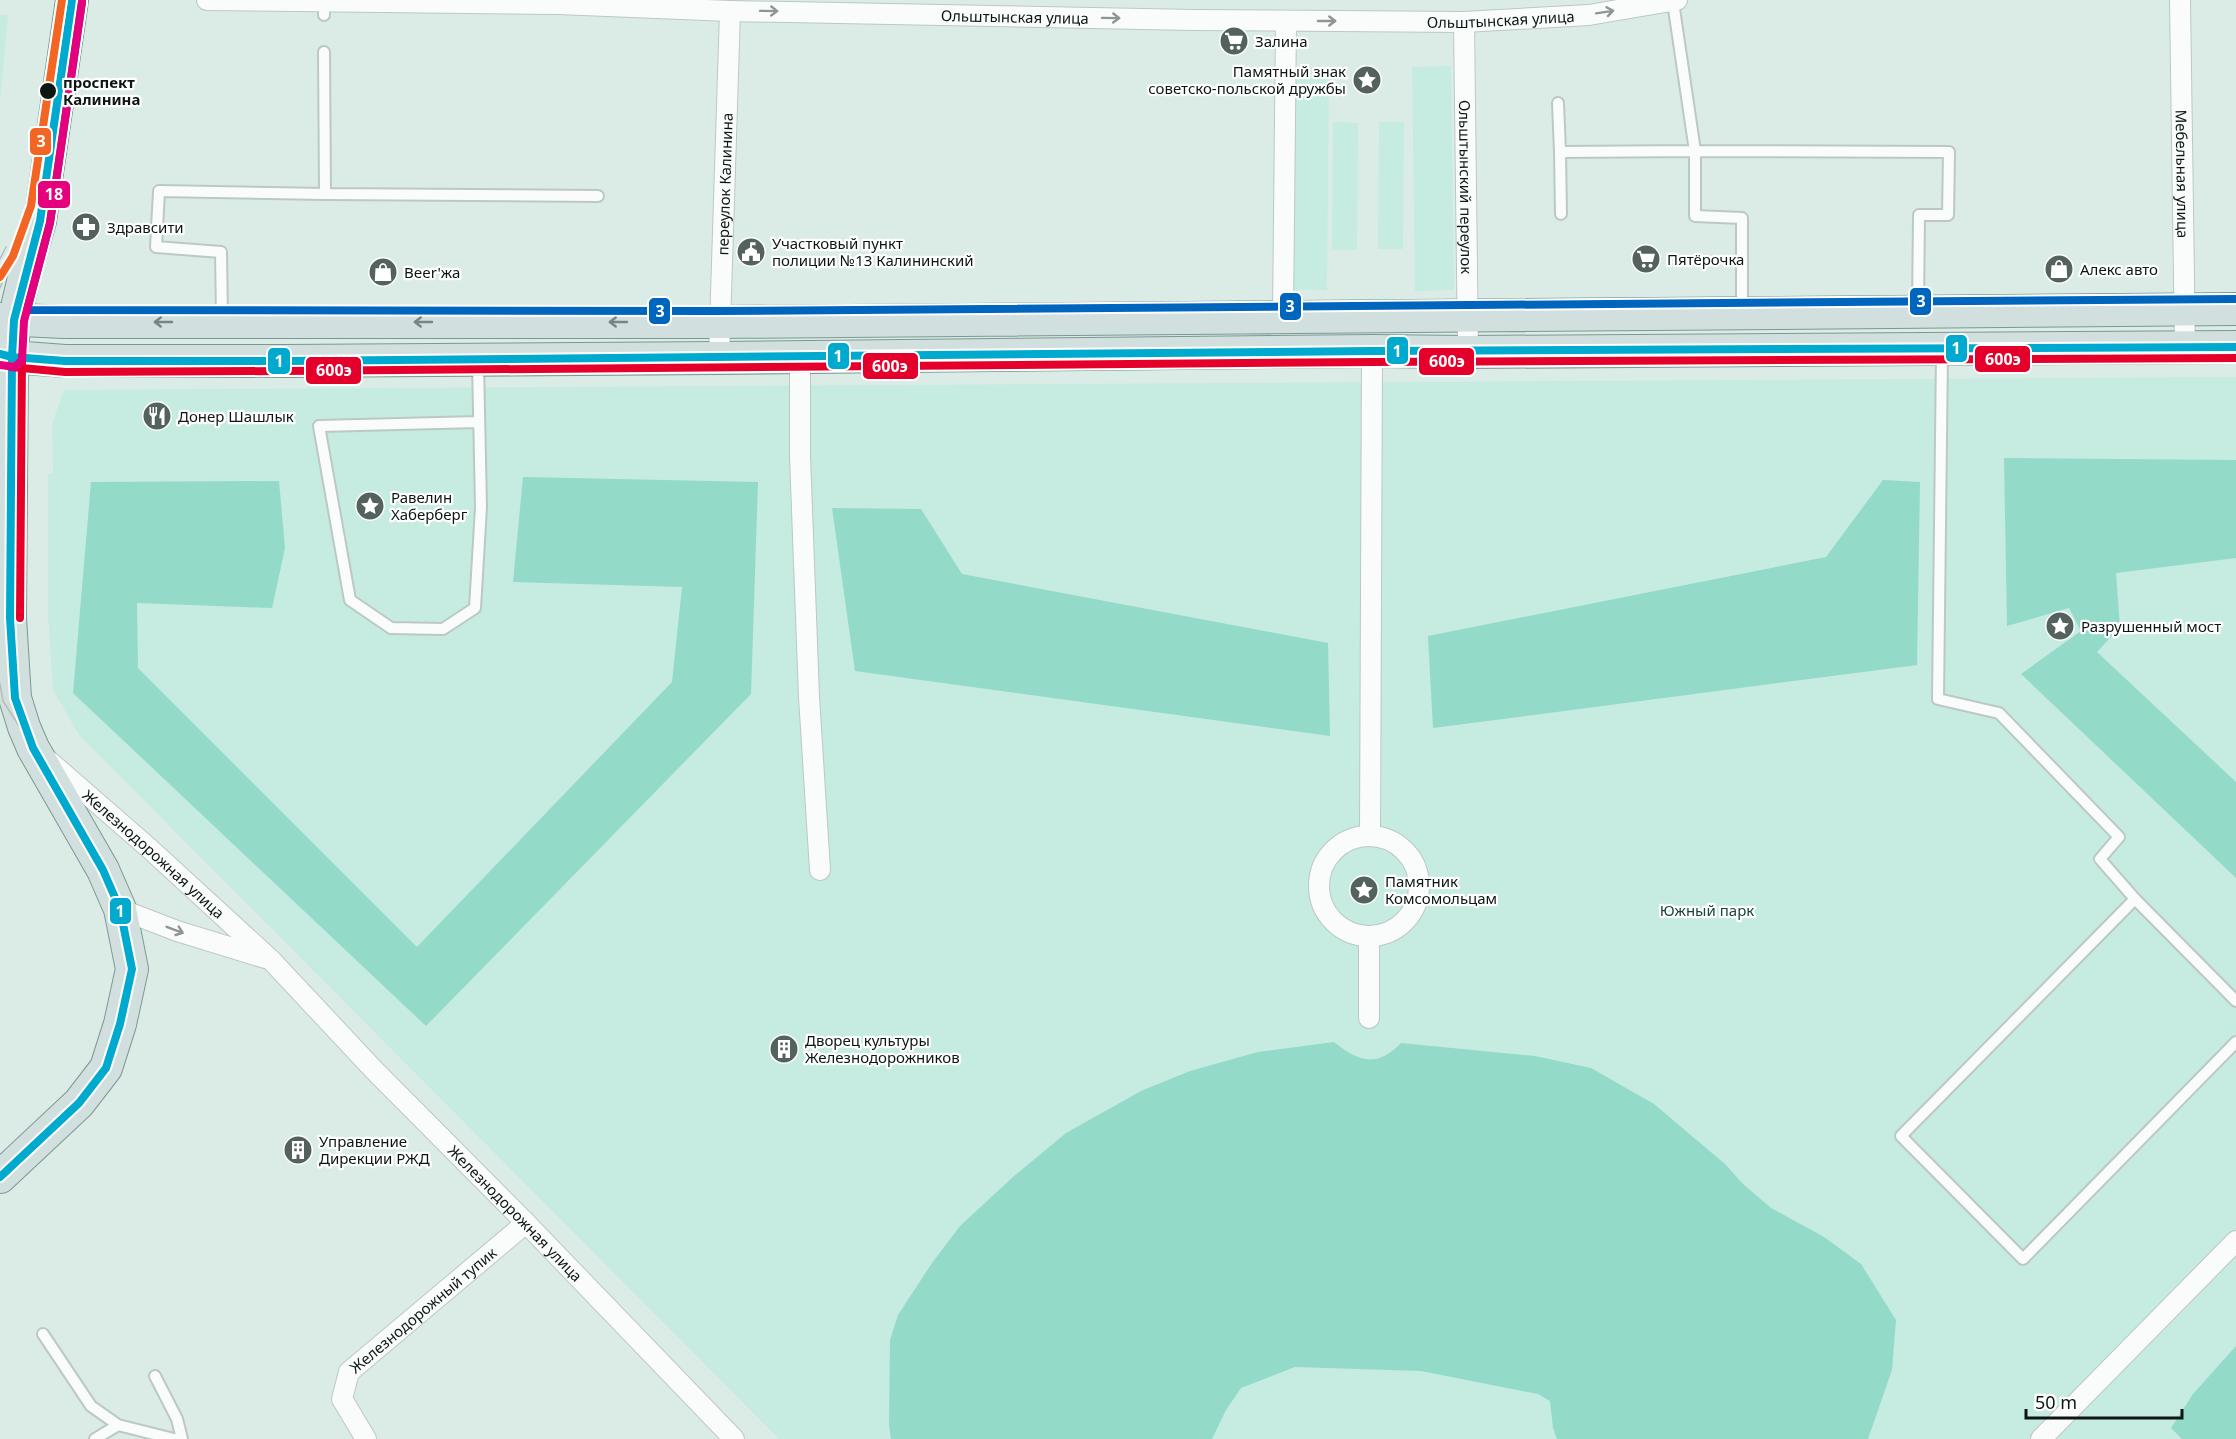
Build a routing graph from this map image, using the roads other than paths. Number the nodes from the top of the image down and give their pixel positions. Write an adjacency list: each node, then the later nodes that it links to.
1 (72, 0): 21 (main road)
2 (207, 0): 5 (street, Ольштынская улица)
3 (2180, 0): 15 (street, Мебельная улица)
4 (1675, 1): 7 (street, Ольштынская улица, one-way to 4); 10 (lane)
5 (730, 11): 6 (street, Ольштынская улица, one-way to 6); 23 (street, переулок Калинина)
6 (1286, 21): 7 (street, Ольштынская улица, one-way to 7); 20 (street)
7 (1464, 22): 19 (street, Ольштынский переулок)
8 (324, 52): 12 (lane)
9 (1558, 103): 11 (lane)
10 (1695, 151): 11 (lane); 17 (lane); 18 (lane)
11 (1560, 152): 14 (lane)
12 (325, 194): 13 (lane); 22 (lane)
13 (598, 196)
14 (1561, 214)
15 (2183, 309): 16 (main road); 17 (main road); 25 (street, Мебельная улица)
16 (2236, 309)
17 (1918, 311): 18 (main road)
18 (1743, 312): 19 (main road)
19 (1467, 314): 20 (main road); 28 (street, Ольштынский переулок)
20 (1283, 316): 23 (main road)
21 (7, 320): 22 (main road, one-way to 21); 29 (main road)
22 (222, 322): 23 (main road, one-way to 22)
23 (719, 322): 31 (street, переулок Калинина)
24 (2236, 347): 25 (main road)
25 (2185, 348): 26 (main road)
26 (1942, 349): 28 (main road); 37 (lane)
27 (1372, 351): 28 (main road); 30 (main road); 35 (street)
28 (1468, 352)
29 (6, 356): 32 (main road); 34 (main road)
30 (800, 357): 31 (main road); 36 (street)
31 (719, 358): 32 (main road)
32 (478, 359): 33 (lane)
33 (479, 422): 33 (lane)
34 (33, 748): 38 (main road); 40 (street, Железнодорожная улица)
35 (1370, 835): 39 (street); 39 (street)
36 (820, 870)
37 (2135, 899): 41 (lane); 43 (lane)
38 (120, 909): 40 (street, Железнодорожная улица, one-way to 40); 44 (main road)
39 (1369, 936): 42 (street)
40 (271, 960): 45 (street, Железнодорожная улица)
41 (2236, 1001)
42 (1369, 1018)
43 (2236, 1042)
44 (0, 1178)
45 (526, 1223): 53 (street, Железнодорожный тупик); 54 (street, Железнодорожная улица)
46 (2236, 1241): 55 (street)
47 (43, 1334): 49 (lane)
48 (155, 1376): 52 (lane)
49 (118, 1425): 50 (lane); 51 (lane)
50 (95, 1439)
51 (174, 1439)
52 (182, 1439)
53 (366, 1439)
54 (734, 1439)
55 (2041, 1439)

